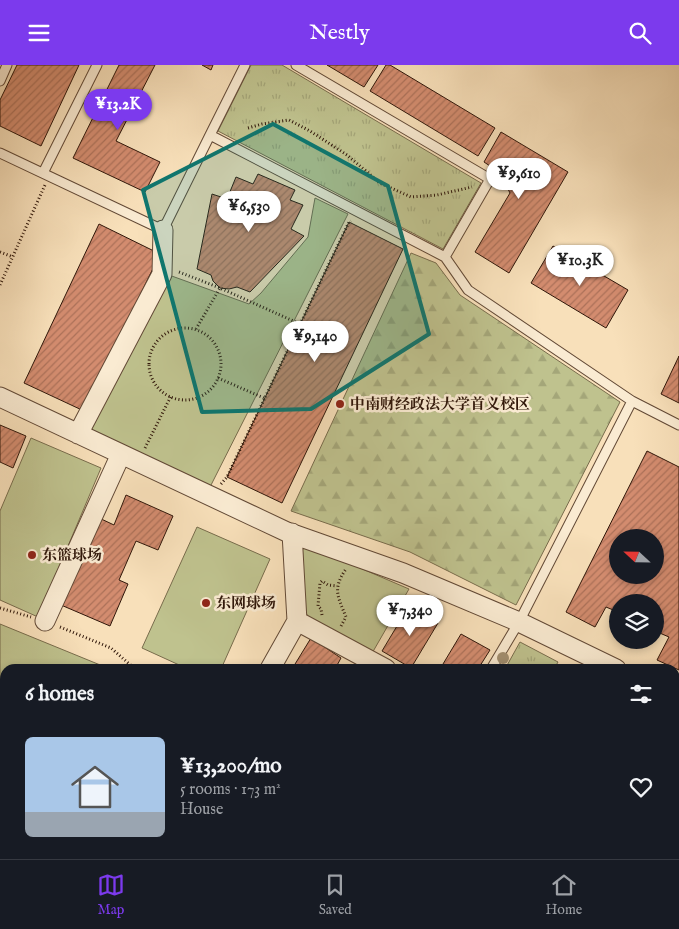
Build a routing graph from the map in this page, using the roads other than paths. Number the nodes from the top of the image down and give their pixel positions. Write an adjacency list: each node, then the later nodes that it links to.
1 (7, 65): 5 (lane)
2 (96, 65): 8 (lane)
3 (245, 65): 6 (lane)
4 (296, 65): 10 (lane)
5 (0, 81)
6 (210, 135): 9 (lane); 10 (lane)
7 (0, 153): 8 (lane)
8 (46, 175): 9 (lane)
9 (163, 230): 14 (street)
10 (445, 257): 12 (lane)
11 (0, 397): 14 (street)
12 (632, 401): 13 (lane); 19 (lane)
13 (679, 425)
14 (78, 434): 15 (street)
15 (121, 454): 16 (street); 17 (street)
16 (292, 533): 18 (street); 19 (street)
17 (45, 621)
18 (296, 621): 20 (street); 21 (street)
19 (519, 622): 22 (lane); 23 (street)
20 (273, 664)
21 (364, 664)
22 (494, 664)
23 (606, 664)

